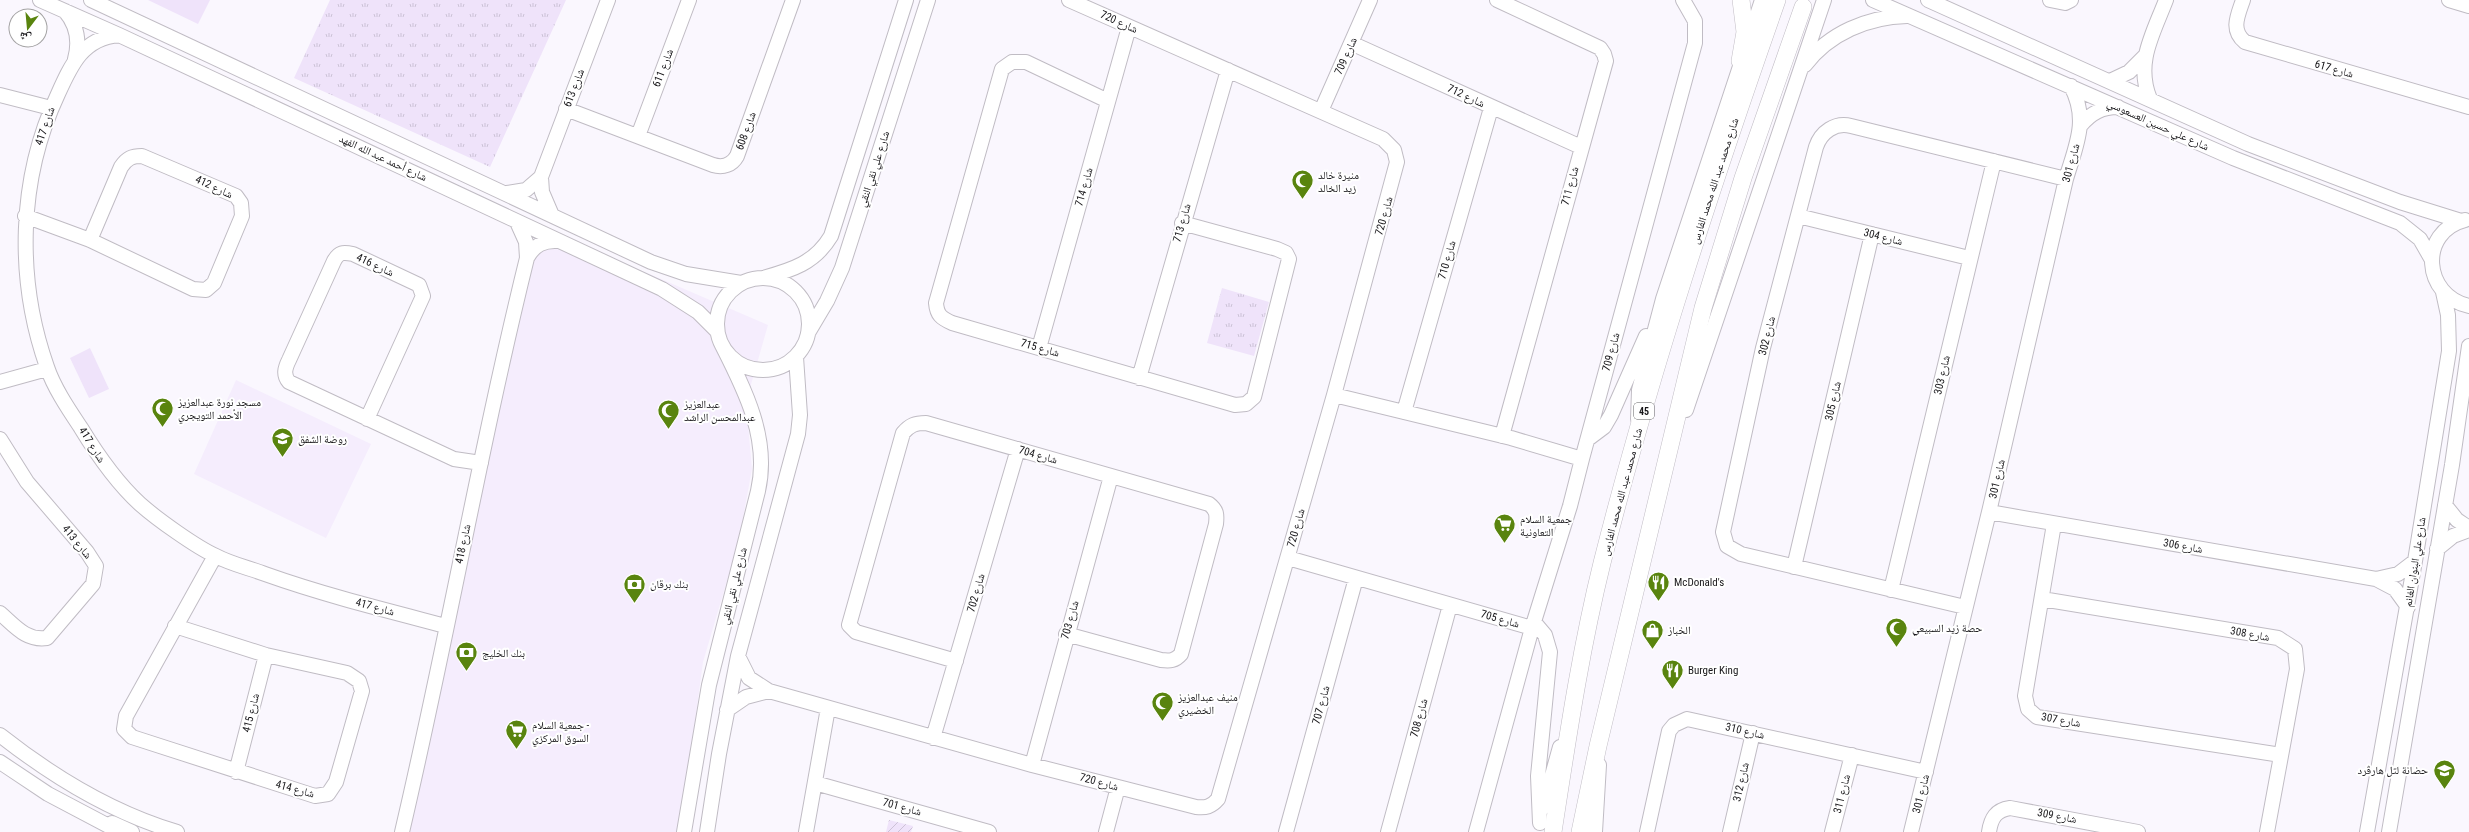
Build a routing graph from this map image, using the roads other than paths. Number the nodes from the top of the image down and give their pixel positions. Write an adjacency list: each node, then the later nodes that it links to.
1 (40, 0): 26 (street, شارع أحمد عبد الله الفهد)
2 (91, 0): 41 (street, شارع أحمد عبد الله الفهد)
3 (608, 0): 48 (street, شارع 613)
4 (689, 0): 53 (street, شارع 611)
5 (793, 0): 53 (street, شارع 608)
6 (906, 0): 71 (street, شارع علي نقي النقي)
7 (928, 0): 77 (street, شارع علي نقي النقي)
8 (1069, 0): 29 (street, شارع 720)
9 (1370, 0): 31 (street, شارع 709)
10 (1496, 0): 54 (street, شارع 711)
11 (1683, 0): 91 (street, شارع 709)
12 (1741, 0): 34 (main road)
13 (1762, 0): 34 (street)
14 (1777, 0): 88 (main road, شارع محمد عبد الله محمد الفارس / 45)
15 (1824, 0): 36 (street)
16 (1873, 0): 27 (street, شارع علي حسين العسعوسي)
17 (1928, 0): 28 (street, شارع علي حسين العسعوسي)
18 (1953, 0): 28 (street)
19 (2050, 0): 20 (street)
20 (2071, 0)
21 (2243, 0): 46 (street, شارع 617)
22 (2448, 0): 24 (street)
23 (2162, 1): 32 (street)
24 (2469, 6)
25 (1803, 7): 92 (main road)
26 (65, 11): 30 (street, شارع أحمد عبد الله الفهد); 33 (street, شارع 417)
27 (1910, 16): 36 (street); 38 (street, شارع علي حسين العسعوسي)
28 (1982, 23): 37 (street, شارع علي حسين العسعوسي)
29 (1129, 27): 35 (street, شارع 720); 42 (street, شارع 714)
30 (120, 35): 33 (street, شارع 417); 50 (street, شارع أحمد عبد الله الفهد)
31 (1351, 43): 45 (street, شارع 712); 49 (street, شارع 709)
32 (2145, 56): 37 (street); 40 (street)
33 (75, 59): 44 (street, شارع 417)
34 (1740, 60): 74 (street)
35 (1228, 70): 49 (street, شارع 720); 64 (street, شارع 713)
36 (1800, 72): 92 (street)
37 (2110, 81): 40 (street, شارع علي حسين العسعوسي)
38 (2071, 86): 43 (street, شارع علي حسين العسعوسي); 51 (street, شارع 301)
39 (0, 95): 44 (street)
40 (2150, 99): 62 (street, شارع علي حسين العسعوسي)
41 (309, 101): 47 (street, شارع أحمد عبد الله الفهد); 50 (street)
42 (1108, 101): 80 (street, شارع 714); 80 (street, شارع 715)
43 (2119, 107): 51 (street); 70 (street, شارع علي حسين العسعوسي)
44 (51, 108): 60 (street, شارع 417)
45 (1491, 108): 54 (street, شارع 712); 86 (street, شارع 710)
46 (2469, 108)
47 (327, 109): 52 (street); 58 (street, شارع أحمد عبد الله الفهد)
48 (566, 109): 53 (street, شارع 608); 56 (street, شارع 613)
49 (1321, 111): 85 (street, شارع 720)
50 (301, 120): 52 (street, شارع أحمد عبد الله الفهد)
51 (2081, 126): 57 (street, شارع 301)
52 (319, 128): 63 (street, شارع أحمد عبد الله الفهد)
53 (638, 136)
54 (1581, 147): 89 (street, شارع 711)
55 (1994, 161): 57 (street, شارع 302); 61 (street, شارع 302); 69 (street, شارع 303)
56 (541, 177): 58 (street, شارع 613); 59 (street, شارع 613)
57 (2066, 179): 98 (street, شارع 301)
58 (507, 194): 59 (street, شارع أحمد عبد الله الفهد)
59 (551, 213): 72 (street, شارع أحمد عبد الله الفهد)
60 (25, 216): 66 (street, شارع 412); 82 (street, شارع 417)
61 (1798, 216): 65 (street, شارع 304); 105 (street, شارع 302)
62 (2465, 220): 70 (street)
63 (517, 222): 67 (street, شارع أحمد عبد الله الفهد); 68 (street, شارع 418)
64 (1182, 223): 83 (street, شارع 713); 83 (street, شارع 715)
65 (1872, 234): 69 (street, شارع 304); 105 (street, شارع 305)
66 (90, 240): 66 (street, شارع 412)
67 (558, 241): 68 (street); 76 (street, شارع أحمد عبد الله الفهد)
68 (527, 258): 95 (street, شارع 418)
69 (1969, 258): 108 (street, شارع 303)
70 (2432, 260): 73 (street)
71 (763, 278): 72 (street); 77 (street)
72 (741, 283): 76 (street)
73 (2443, 292): 75 (street); 104 (street, شارع علي البنوان الغانم)
74 (1662, 299): 88 (street); 91 (street)
75 (2469, 306)
76 (717, 331): 78 (street)
77 (808, 333): 81 (street)
78 (722, 345): 81 (street); 143 (street, شارع علي نقي النقي)
79 (2469, 346): 97 (street, شارع علي البنوان الغانم)
80 (1039, 348): 83 (street, شارع 715)
81 (796, 356): 121 (street, شارع علي نقي النقي)
82 (47, 369): 84 (street); 102 (street, شارع 417)
83 (1139, 378)
84 (0, 382)
85 (1334, 395): 86 (street); 103 (street, شارع 720)
86 (1404, 412): 89 (street)
87 (367, 419): 87 (street, شارع 416); 95 (street, شارع 416)
88 (1640, 426): 142 (main road, شارع محمد عبد الله محمد الفارس / 45)
89 (1502, 436): 94 (street)
90 (0, 439): 113 (street, شارع 413)
91 (1588, 439): 94 (street, شارع 709)
92 (1671, 441): 129 (main road)
93 (1018, 449): 96 (street, شارع 704); 122 (street, شارع 702); 122 (street, شارع 704)
94 (1582, 459): 114 (street, شارع 709)
95 (480, 463): 116 (street, شارع 418)
96 (1111, 476): 117 (street, شارع 703); 117 (street, شارع 704)
97 (2446, 504): 100 (street); 101 (street, شارع علي البنوان الغانم)
98 (1989, 512): 99 (street, شارع 306); 112 (street, شارع 301)
99 (2054, 524): 107 (street, شارع 306); 109 (street, شارع 307)
100 (2469, 529): 101 (street)
101 (2437, 549): 140 (street, شارع علي البنوان الغانم)
102 (215, 556): 115 (street, شارع 414); 116 (street, شارع 417)
103 (1288, 558): 106 (street, شارع 705); 137 (street, شارع 720)
104 (2416, 561): 107 (street, شارع 306); 111 (street, شارع علي البنوان الغانم)
105 (1794, 567): 108 (street, شارع 302)
106 (1356, 578): 110 (street, شارع 705); 151 (street, شارع 707)
107 (2376, 579): 111 (street, شارع 306)
108 (1891, 590): 112 (street, شارع 302)
109 (2042, 599): 131 (street, شارع 308); 131 (street, شارع 307)
110 (1450, 605): 114 (street, شارع 705); 152 (street, شارع 708)
111 (2408, 606): 139 (street, شارع علي البنوان الغانم)
112 (1965, 607): 135 (street, شارع 301)
113 (0, 613)
114 (1533, 625): 118 (street, شارع 705); 119 (street)
115 (175, 626): 120 (street, شارع 414); 134 (street, شارع 414)
116 (446, 626): 147 (street, شارع 418)
117 (1066, 634): 133 (street, شارع 703)
118 (1528, 645): 119 (street); 153 (street, شارع 705)
119 (1550, 652): 142 (street)
120 (266, 655): 134 (street, شارع 415); 134 (street, شارع 414)
121 (738, 656): 123 (street, شارع 720); 125 (street, شارع علي نقي النقي)
122 (956, 661): 128 (street, شارع 702)
123 (769, 691): 124 (street, شارع 720); 125 (street)
124 (828, 708): 128 (street, شارع 720); 136 (street)
125 (727, 710): 143 (street, شارع علي نقي النقي)
126 (1753, 733): 130 (street, شارع 310); 156 (street, شارع 310); 157 (street, شارع 312)
127 (0, 735): 141 (street)
128 (933, 738): 133 (street, شارع 720)
129 (1598, 746): 154 (main road); 155 (street)
130 (1852, 755): 135 (street, شارع 310); 158 (street, شارع 311)
131 (2281, 756): 162 (street, شارع 308)
132 (0, 762): 138 (street)
133 (1032, 765): 137 (street, شارع 720)
134 (236, 772)
135 (1926, 772): 159 (street, شارع 301)
136 (815, 783): 148 (street); 149 (street, شارع 701)
137 (1118, 787): 150 (street)
138 (48, 794): 145 (street); 146 (street)
139 (2369, 817): 140 (street); 163 (street, شارع علي البنوان الغانم)
140 (2390, 826)
141 (147, 827): 144 (street)
142 (1543, 829)
143 (697, 830)
144 (168, 831)
145 (120, 832)
146 (132, 832)
147 (402, 832)
148 (806, 832)
149 (989, 832)
150 (1106, 832)
151 (1286, 832)
152 (1388, 832)
153 (1476, 832)
154 (1580, 832)
155 (1595, 832)
156 (1647, 832)
157 (1730, 832)
158 (1832, 832)
159 (1911, 832)
160 (1989, 832): 161 (street, شارع 309)
161 (2138, 832)
162 (2267, 832)
163 (2367, 832)

